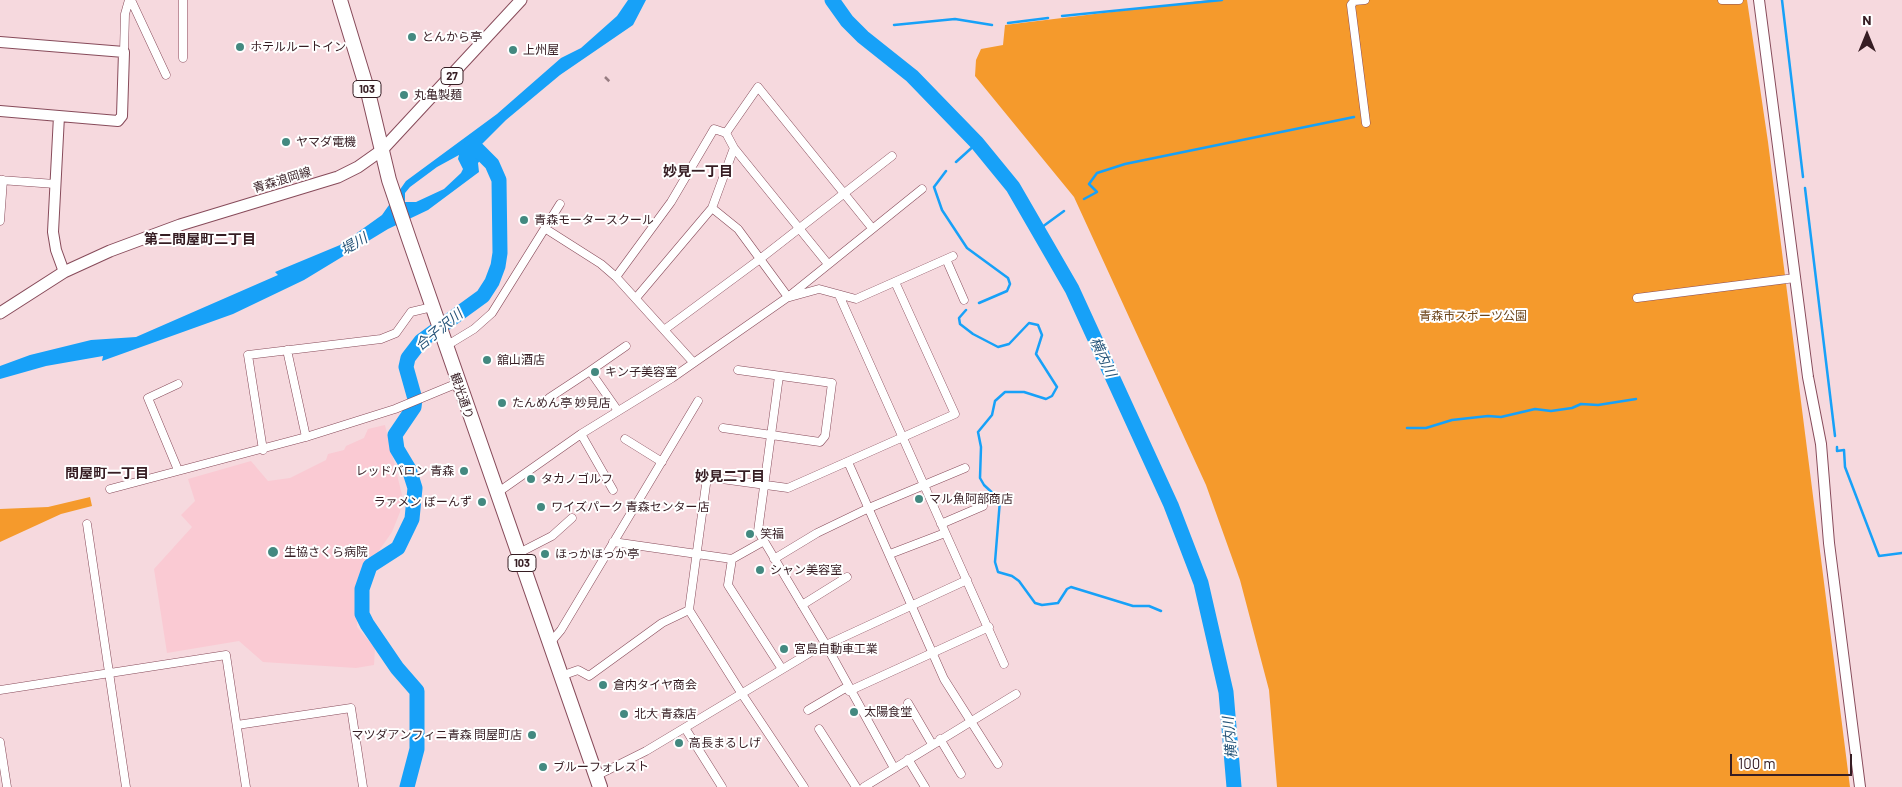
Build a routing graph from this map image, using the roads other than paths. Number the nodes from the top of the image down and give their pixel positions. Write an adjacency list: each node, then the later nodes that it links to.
1 (130, 0): 10 (street); 12 (street)
2 (183, 0): 11 (street)
3 (340, 0): 18 (highway, 観光通り / 103)
4 (521, 0): 18 (main road, 青森浪岡線 / 27)
5 (1365, 0): 15 (street)
6 (1722, 0): 7 (street)
7 (1739, 0)
8 (1759, 0): 34 (street)
9 (0, 42): 10 (street)
10 (124, 52): 14 (street)
11 (183, 58)
12 (166, 75)
13 (0, 111): 14 (street)
14 (59, 116): 21 (street)
15 (1366, 123)
16 (726, 133): 17 (street); 23 (street); 33 (street)
17 (734, 148): 25 (street); 27 (street)
18 (382, 150): 32 (main road, 青森浪岡線 / 27); 41 (highway, 観光通り / 103)
19 (892, 156): 23 (street)
20 (1, 180): 21 (street); 26 (street)
21 (54, 184): 32 (street)
22 (922, 188): 28 (street)
23 (844, 191): 27 (street); 28 (street)
24 (560, 204): 29 (street)
25 (712, 208): 30 (street); 38 (street)
26 (0, 220)
27 (798, 228): 30 (street); 31 (street)
28 (872, 228): 31 (street)
29 (546, 229): 33 (street); 44 (street)
30 (760, 259): 37 (street); 43 (street)
31 (828, 264): 37 (street)
32 (64, 272): 42 (main road, 青森浪岡線 / 27)
33 (616, 277): 38 (street)
34 (1795, 278): 39 (street); 125 (street)
35 (895, 282): 36 (street); 40 (street); 59 (street)
36 (839, 295): 37 (street); 59 (street)
37 (788, 297): 47 (street)
38 (636, 298): 43 (street)
39 (1637, 298)
40 (964, 300)
41 (433, 309): 44 (highway, 観光通り / 103); 46 (street)
42 (0, 313)
43 (664, 330): 47 (street)
44 (444, 343): 51 (highway, 観光通り / 103)
45 (626, 346): 49 (street)
46 (287, 350): 60 (street); 62 (street)
47 (693, 362): 55 (street)
48 (738, 370): 50 (street)
49 (590, 371): 53 (street); 55 (street)
50 (779, 376): 58 (street); 58 (street)
51 (458, 383): 60 (street); 71 (highway, 観光通り / 103)
52 (178, 384): 66 (street)
53 (549, 398)
54 (698, 401): 63 (street)
55 (618, 411): 57 (street)
56 (723, 428): 58 (street)
57 (581, 434): 70 (street); 71 (street)
58 (770, 434): 68 (street)
59 (904, 436): 64 (street); 67 (street)
60 (306, 437): 62 (street)
61 (625, 439): 63 (street)
62 (262, 450): 66 (street)
63 (662, 462): 79 (street)
64 (848, 462): 68 (street); 73 (street)
65 (965, 468): 67 (street)
66 (178, 470): 69 (street)
67 (925, 484): 73 (street); 76 (street)
68 (764, 485): 78 (street); 80 (street)
69 (110, 489)
70 (612, 490)
71 (497, 493): 81 (highway, 観光通り / 103)
72 (983, 506): 76 (street)
73 (869, 508): 82 (street); 84 (street)
74 (572, 518): 81 (street)
75 (86, 524): 96 (street)
76 (941, 524): 77 (street)
77 (945, 532): 82 (street); 86 (street)
78 (764, 541): 83 (street); 84 (street)
79 (614, 542): 80 (street); 91 (street)
80 (696, 552): 83 (street); 89 (street)
81 (519, 553): 91 (highway, 観光通り / 103)
82 (890, 554): 88 (street)
83 (732, 559): 95 (street)
84 (774, 559): 87 (street)
85 (847, 576): 87 (street)
86 (967, 580): 88 (street); 90 (street)
87 (802, 605): 92 (street)
88 (912, 607): 92 (street); 93 (street)
89 (689, 610): 97 (street); 100 (street)
90 (989, 627): 93 (street); 94 (street)
91 (550, 644): 97 (highway, 観光通り / 103)
92 (826, 645): 95 (street); 98 (street)
93 (932, 654): 98 (street); 104 (street)
94 (1004, 664)
95 (782, 669): 100 (street)
96 (109, 674): 99 (street); 105 (street); 117 (street)
97 (561, 676): 115 (highway, 観光通り / 103)
98 (848, 689): 103 (street); 113 (street)
99 (0, 690)
100 (742, 694): 106 (street); 121 (street)
101 (1016, 694): 104 (street)
102 (908, 703): 110 (street)
103 (808, 710)
104 (971, 720): 108 (street); 112 (street)
105 (237, 725): 118 (street); 119 (street)
106 (685, 728): 115 (street); 120 (street)
107 (819, 729): 122 (street)
108 (940, 739): 110 (street); 114 (street)
109 (0, 742): 116 (street)
110 (932, 744): 111 (street)
111 (908, 759): 113 (street); 124 (street)
112 (998, 764)
113 (894, 768): 123 (street)
114 (961, 774)
115 (598, 781)
116 (7, 787)
117 (126, 787)
118 (246, 787)
119 (363, 787)
120 (722, 787)
121 (804, 787)
122 (856, 787)
123 (864, 787)
124 (925, 787)
125 (1860, 787)

